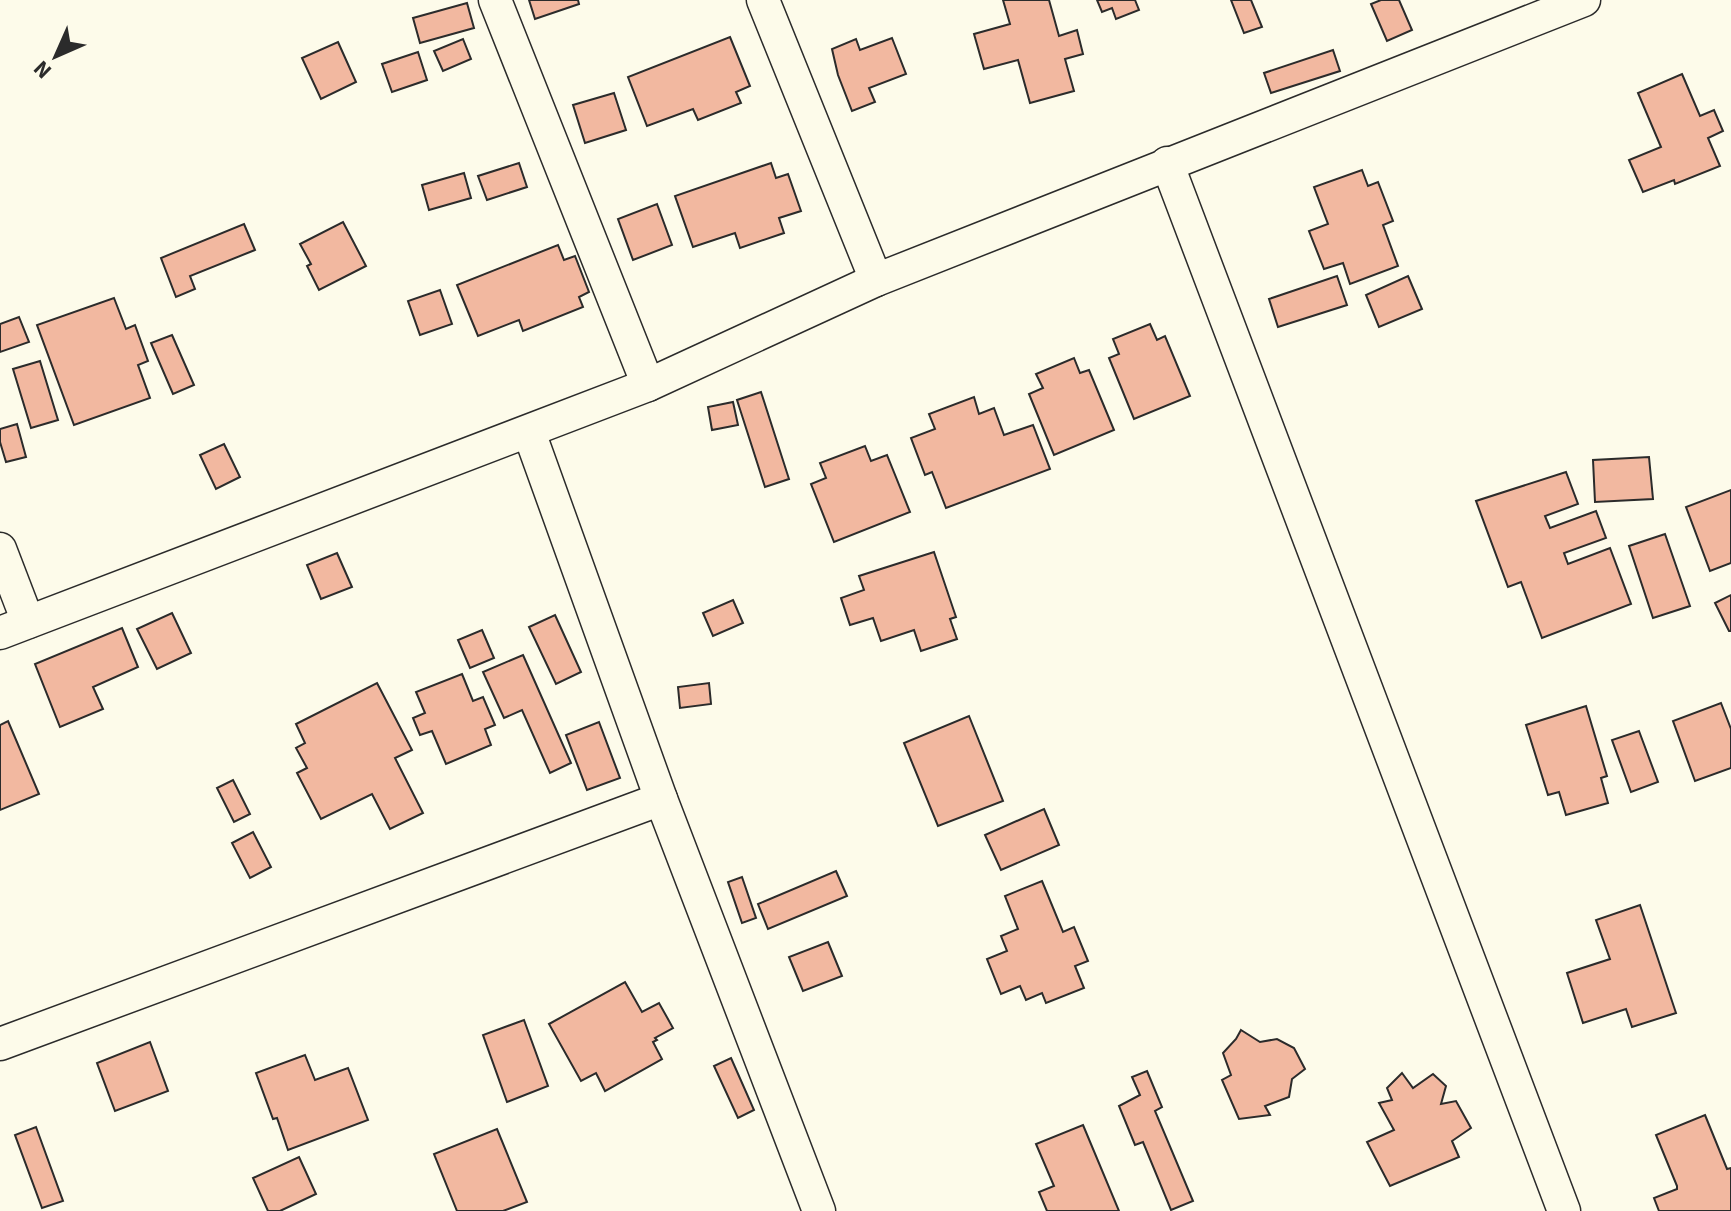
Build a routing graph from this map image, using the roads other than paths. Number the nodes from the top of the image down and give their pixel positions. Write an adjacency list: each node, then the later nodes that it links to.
1 (495, 0): 6 (street)
2 (763, 0): 5 (street)
3 (1584, 0): 4 (street)
4 (1167, 163): 5 (street); 13 (street)
5 (876, 280): 6 (street)
6 (648, 385): 7 (street)
7 (529, 432): 9 (street); 10 (street)
8 (0, 549): 9 (street)
9 (14, 627)
10 (661, 799): 11 (street); 12 (street)
11 (0, 1044)
12 (819, 1211)
13 (1564, 1211)

